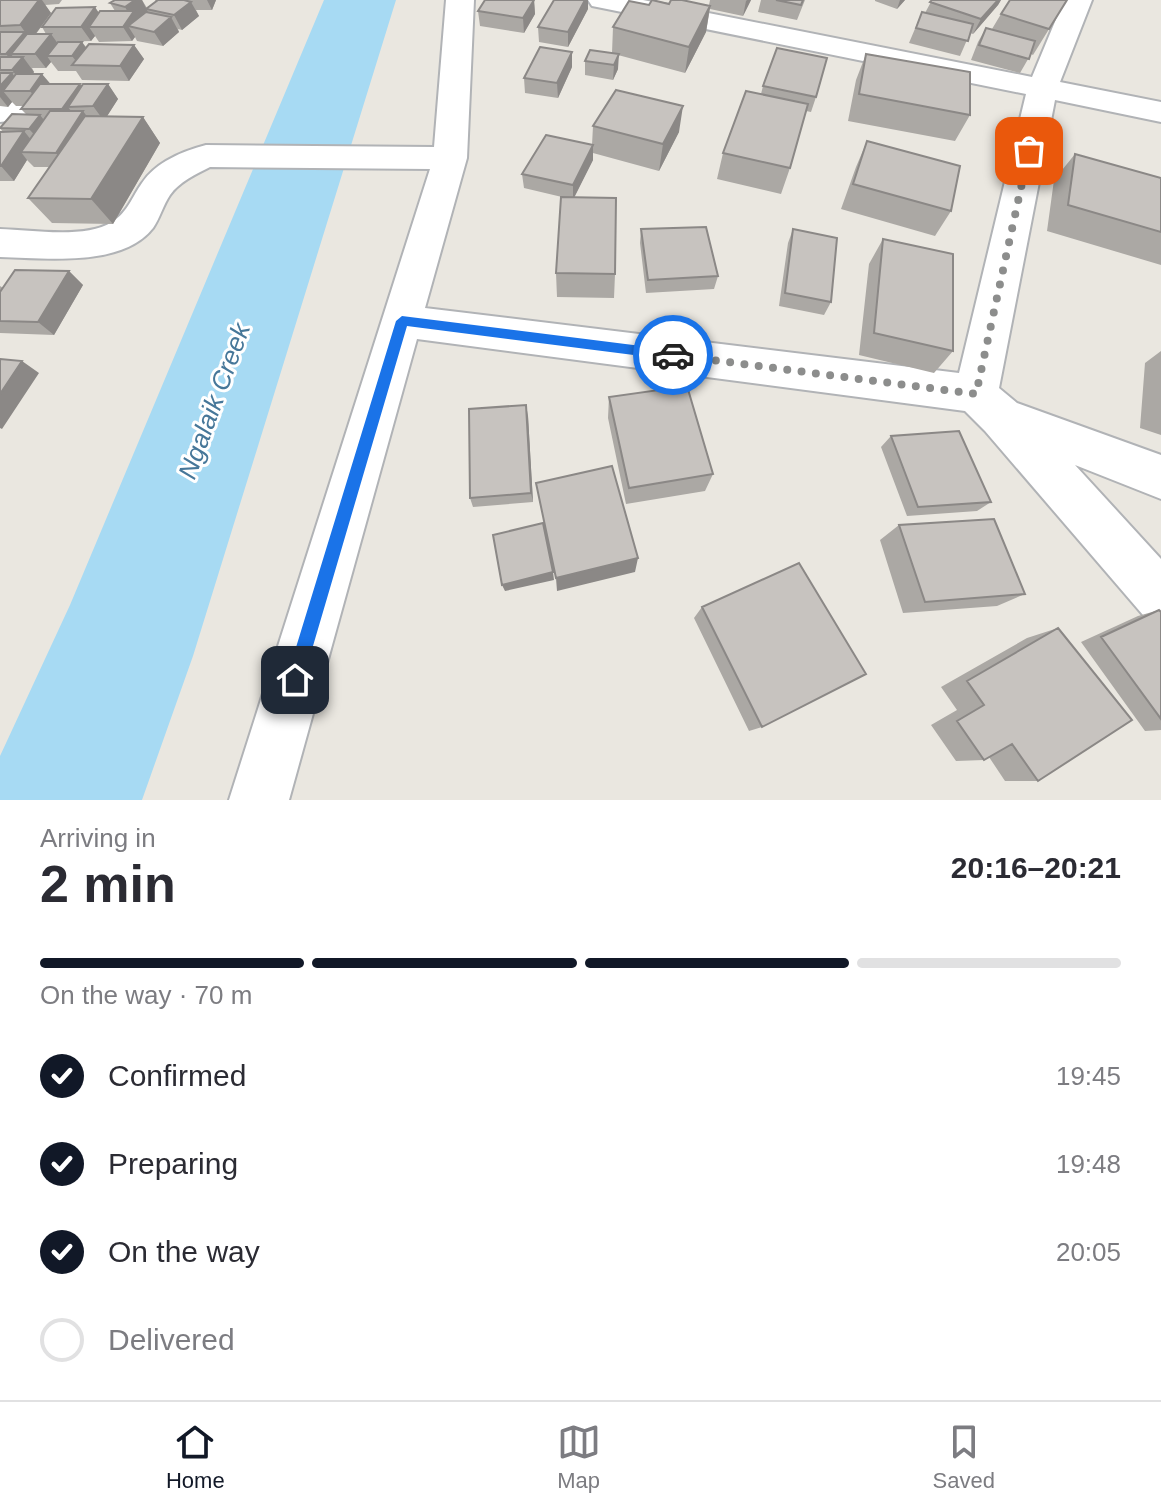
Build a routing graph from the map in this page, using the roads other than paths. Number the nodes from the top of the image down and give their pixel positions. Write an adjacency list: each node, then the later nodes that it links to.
1 (460, 0): 6 (street)
2 (602, 0): 4 (street)
3 (1078, 0): 4 (street)
4 (1042, 90): 5 (street); 9 (street)
5 (1161, 112)
6 (438, 158): 7 (street); 8 (street)
7 (0, 243)
8 (402, 321): 9 (street); 12 (street)
9 (988, 406): 10 (street); 11 (street)
10 (1161, 477)
11 (1161, 597)
12 (259, 800)

